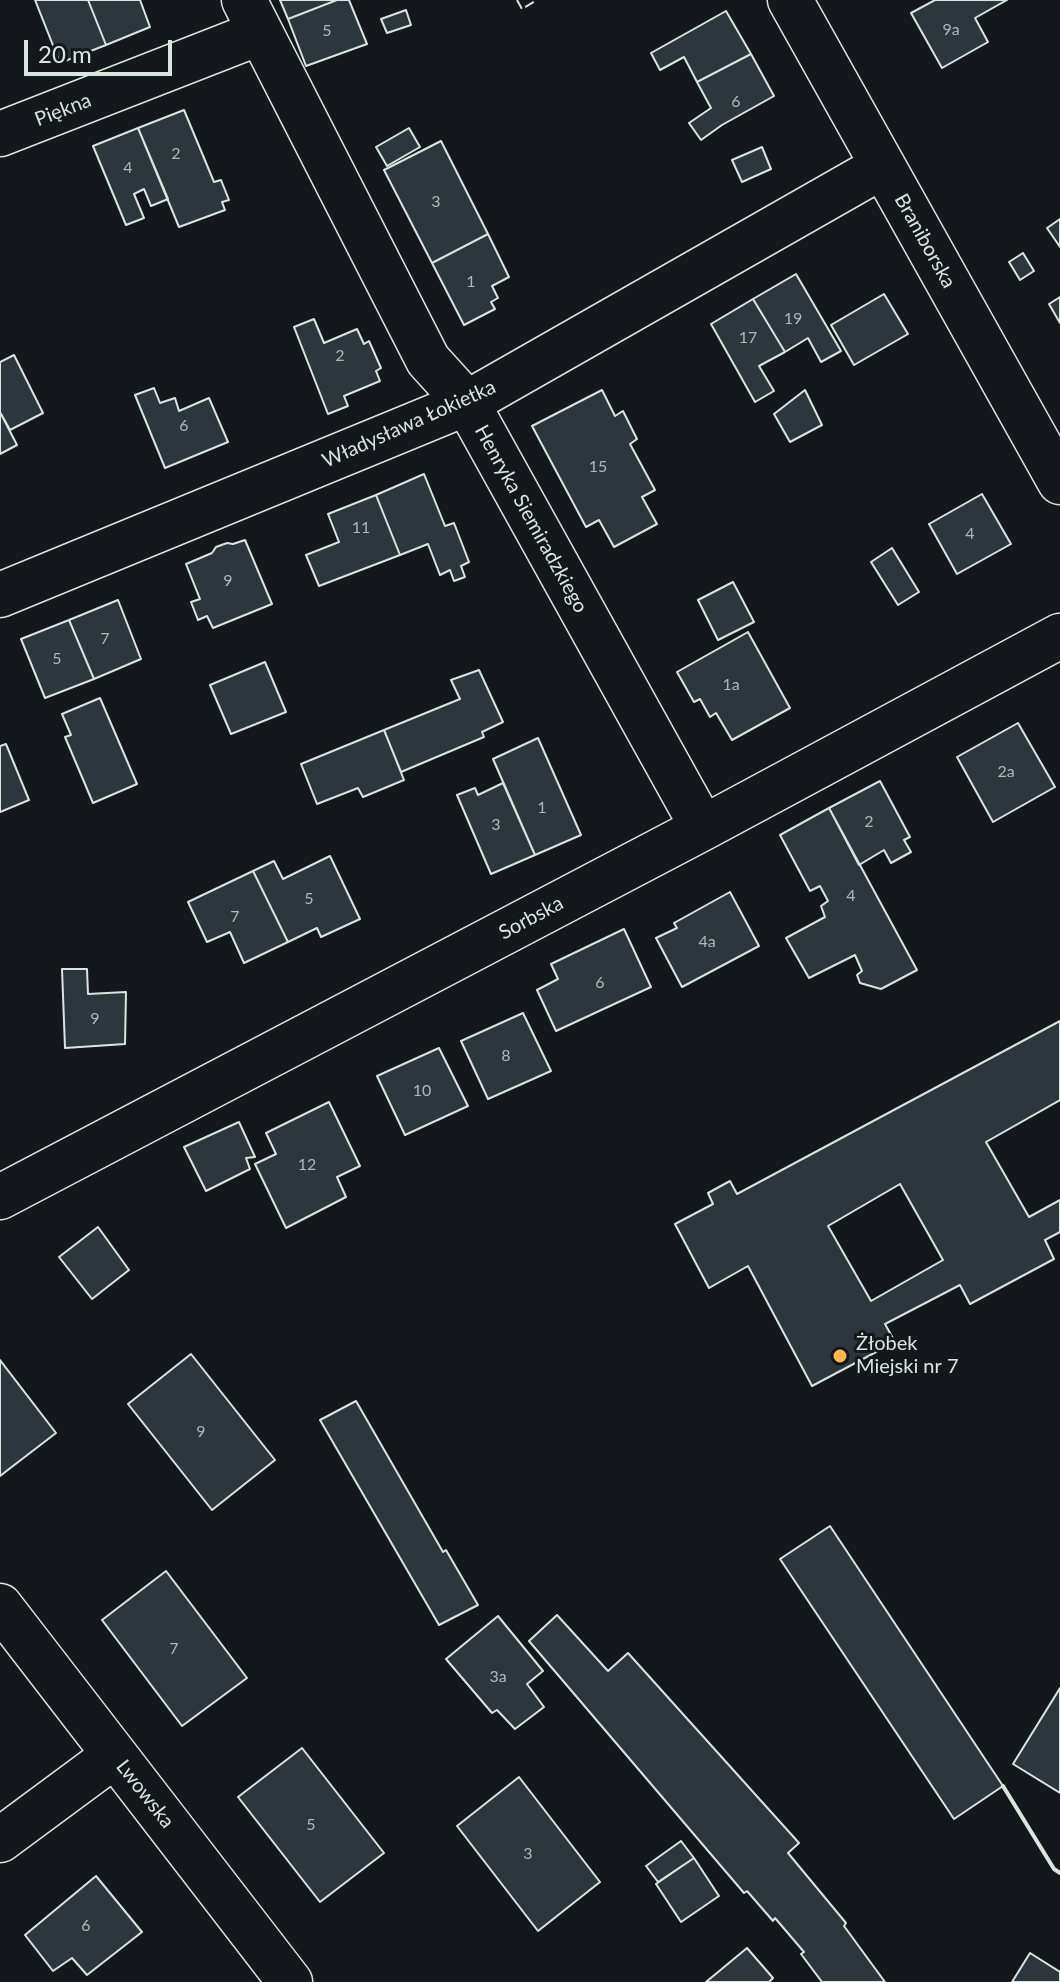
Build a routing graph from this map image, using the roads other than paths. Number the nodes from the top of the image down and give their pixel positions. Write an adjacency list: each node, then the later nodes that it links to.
1 (790, 0): 4 (street, Braniborska)
2 (252, 16): 3 (street, Piękna); 5 (street, Henryka Siemiradzkiego)
3 (0, 134)
4 (883, 166): 5 (street, Władysława Łokietka); 6 (street, Braniborska)
5 (467, 403): 7 (street, Władysława Łokietka); 9 (street, Henryka Siemiradzkiego)
6 (1060, 482)
7 (0, 595)
8 (1060, 636): 9 (street, Sorbska)
9 (703, 828): 10 (street, Sorbska)
10 (0, 1197)
11 (0, 1606): 12 (street, Lwowska)
12 (115, 1755): 13 (street); 14 (street, Lwowska)
13 (0, 1840)
14 (290, 1982)

